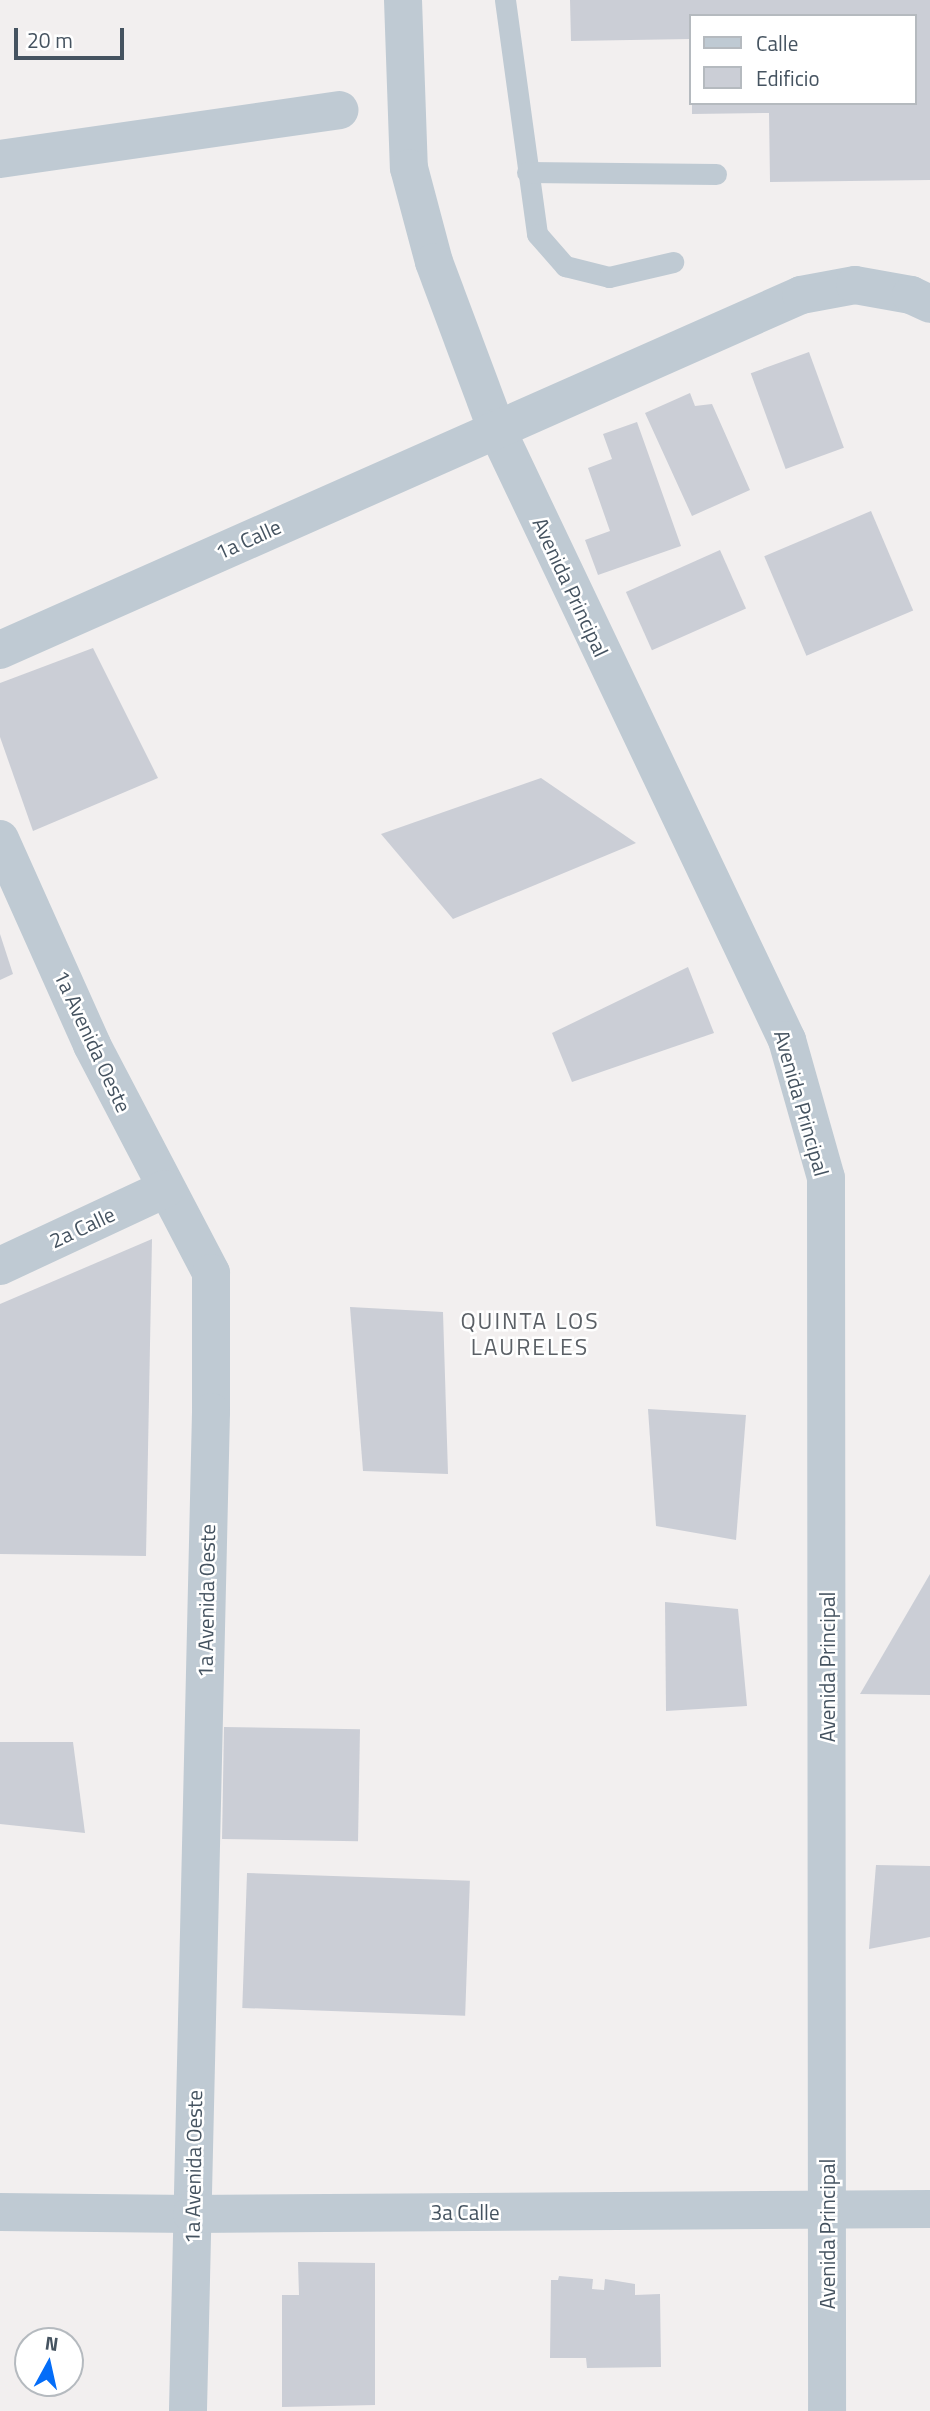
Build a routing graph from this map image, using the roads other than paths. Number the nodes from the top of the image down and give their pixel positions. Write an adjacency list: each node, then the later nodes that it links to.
1 (403, 0): 9 (street, Avenida Principal)
2 (505, 0): 5 (lane)
3 (339, 110): 4 (street)
4 (0, 159)
5 (527, 172): 6 (lane); 7 (lane)
6 (716, 174)
7 (673, 262)
8 (920, 300): 9 (street, 1a Calle)
9 (496, 428): 10 (street, 1a Calle); 14 (street, Avenida Principal)
10 (0, 650)
11 (0, 839): 12 (street, 1a Avenida Oeste)
12 (165, 1189): 13 (street, 2a Calle); 17 (street, 1a Avenida Oeste)
13 (0, 1266)
14 (828, 2209): 15 (street, 3a Calle); 17 (street, 3a Calle); 19 (street, Avenida Principal)
15 (930, 2209)
16 (0, 2212): 17 (street, 3a Calle)
17 (192, 2214): 18 (street, 1a Avenida Oeste)
18 (188, 2411)
19 (827, 2411)

